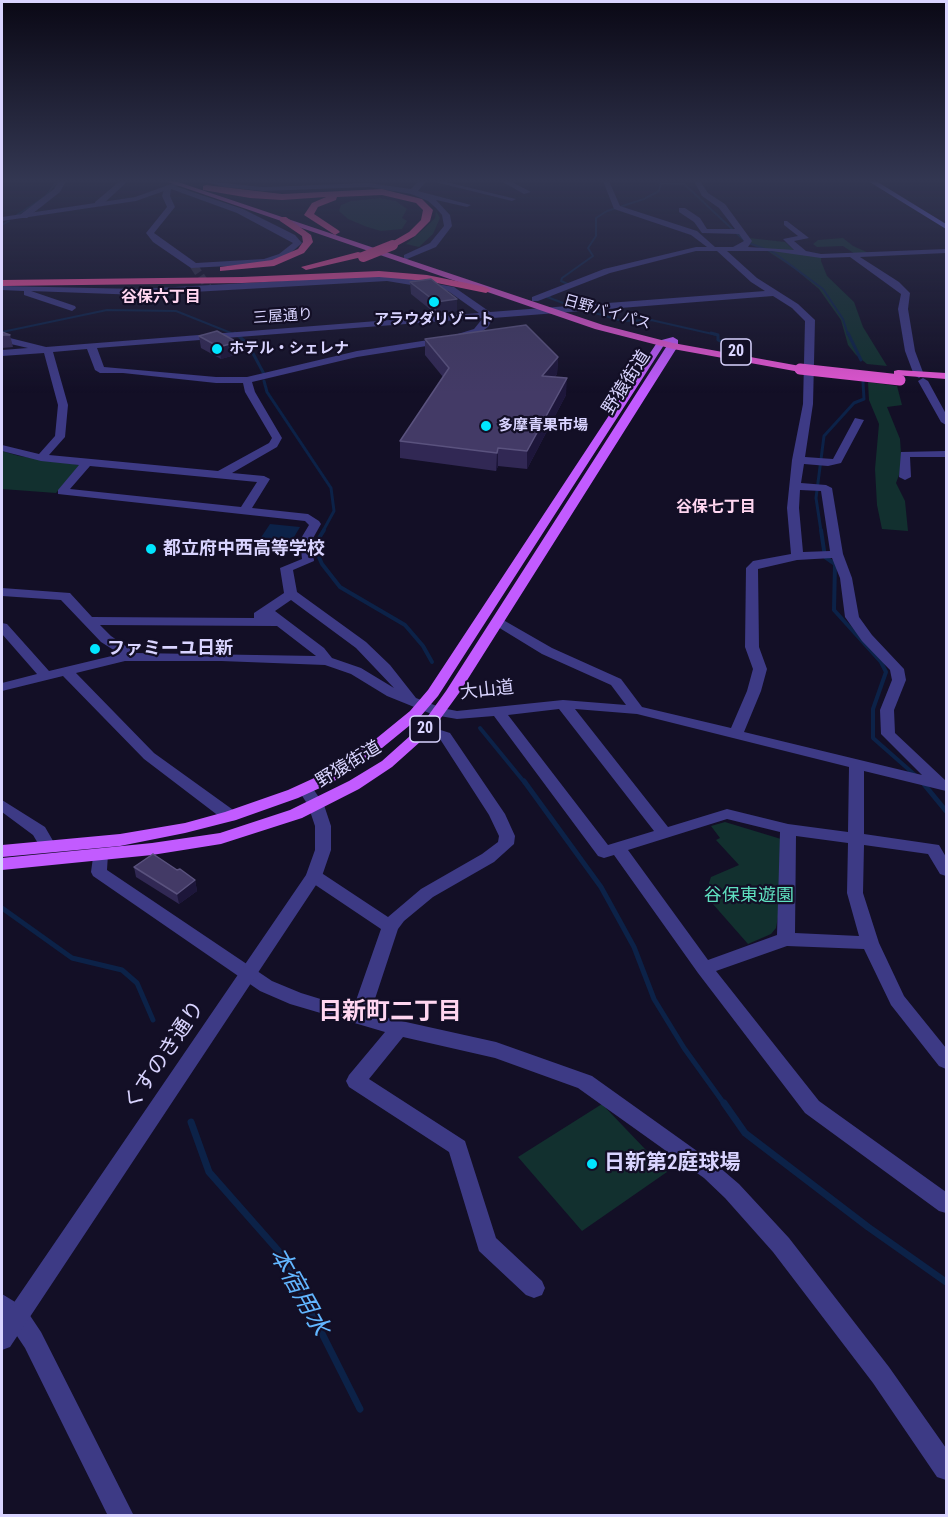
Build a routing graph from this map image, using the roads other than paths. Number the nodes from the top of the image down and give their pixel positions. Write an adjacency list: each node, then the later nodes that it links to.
1 (173, 252): 2 (street)
2 (287, 252)
3 (300, 252): 16 (highway)
4 (371, 252): 13 (highway, bridge)
5 (377, 252): 21 (highway, 日野バイパス / 20)
6 (392, 252): 15 (highway, 日野バイパス / 20)
7 (418, 252): 15 (street)
8 (685, 252): 23 (street)
9 (719, 252): 22 (street)
10 (792, 252): 12 (street)
11 (931, 252): 14 (street)
12 (803, 253): 14 (street)
13 (360, 256): 16 (highway); 18 (highway)
14 (853, 256): 35 (street)
15 (407, 257): 23 (highway, 日野バイパス / 20)
16 (147, 272): 17 (highway)
17 (2, 277): 18 (highway)
18 (191, 281): 21 (highway)
19 (2, 288): 20 (street)
20 (13, 288): 25 (street); 28 (street)
21 (486, 290): 24 (highway, 日野バイパス / 20)
22 (775, 293): 26 (street, 三屋通り); 43 (street)
23 (535, 299): 26 (highway, 日野バイパス / 20)
24 (522, 302): 27 (highway, 日野バイパス / 20); 28 (street)
25 (72, 308)
26 (566, 310): 27 (street, 三屋通り); 30 (highway, 日野バイパス / 20)
27 (549, 311): 28 (street, 三屋通り); 30 (highway, 日野バイパス / 20)
28 (487, 315): 31 (street, 三屋通り); 36 (street)
29 (2, 339): 32 (street)
30 (669, 343): 35 (highway, 日野バイパス / 20, bridge); 55 (main road, 野猿街道 / 20); 66 (main road, 野猿街道 / 20)
31 (91, 346): 32 (street, 三屋通り); 36 (street)
32 (48, 350): 33 (street, 三屋通り); 42 (street)
33 (2, 353)
34 (946, 376): 35 (highway, 日野バイパス / 20)
35 (921, 378): 37 (highway, 日野バイパス / 20); 39 (street)
36 (247, 381): 45 (street)
37 (946, 383)
38 (859, 420): 43 (street)
39 (946, 422)
40 (2, 448): 42 (street)
41 (946, 454): 46 (street)
42 (41, 458): 44 (street)
43 (798, 460): 47 (street)
44 (87, 463): 45 (street); 48 (street)
45 (221, 474): 48 (street)
46 (905, 477)
47 (795, 486): 49 (street); 50 (street)
48 (244, 511): 52 (street)
49 (829, 555): 50 (street); 73 (street)
50 (796, 556): 71 (street)
51 (2, 592): 54 (street)
52 (291, 594): 53 (street); 64 (street)
53 (266, 611): 56 (street); 57 (street)
54 (87, 621): 57 (street); 59 (street)
55 (498, 621): 67 (street); 68 (main road, 野猿街道 / 20)
56 (281, 622): 57 (street); 60 (street)
57 (247, 623)
58 (2, 627): 62 (street)
59 (133, 657): 60 (street, 大山道); 61 (street, 大山道)
60 (327, 661): 64 (street, 大山道)
61 (68, 673): 62 (street, 大山道); 77 (street)
62 (47, 677): 63 (street, 大山道)
63 (2, 687)
64 (409, 698): 66 (street, 大山道)
65 (563, 704): 67 (street, 大山道); 69 (street, 大山道); 79 (street)
66 (423, 706): 68 (street, 大山道); 74 (main road, 野猿街道 / 20)
67 (637, 710): 71 (street, 大山道)
68 (439, 712): 69 (street, 大山道); 70 (main road, 野猿街道 / 20)
69 (498, 712): 82 (street)
70 (425, 730): 76 (main road, 野猿街道 / 20); 88 (street)
71 (735, 735): 72 (street, 大山道)
72 (857, 765): 73 (street, 大山道); 80 (street)
73 (932, 783)
74 (305, 788): 76 (street, くすのき通り); 77 (main road, 野猿街道 / 20)
75 (2, 805): 81 (street)
76 (316, 805): 84 (main road, 野猿街道 / 20); 87 (street, くすのき通り)
77 (230, 816): 81 (main road, 野猿街道 / 20)
78 (788, 829): 79 (street); 80 (street); 89 (street)
79 (664, 833): 82 (street)
80 (857, 840): 86 (street); 90 (street)
81 (48, 846): 83 (main road, 野猿街道 / 20)
82 (618, 848): 91 (street)
83 (2, 850)
84 (100, 854): 85 (main road, 野猿街道 / 20); 92 (street)
85 (2, 864)
86 (946, 870)
87 (314, 876): 88 (street); 92 (street, くすのき通り)
88 (390, 927): 93 (street)
89 (786, 939): 90 (street); 91 (street)
90 (870, 943): 95 (street)
91 (704, 968): 96 (street)
92 (248, 974): 93 (street); 98 (street, くすのき通り)
93 (359, 1018): 94 (street)
94 (399, 1029): 97 (street); 100 (street)
95 (946, 1060)
96 (946, 1204)
97 (534, 1288)
98 (9, 1311): 99 (street, くすのき通り); 101 (street)
99 (2, 1339)
100 (946, 1468)
101 (122, 1515)

